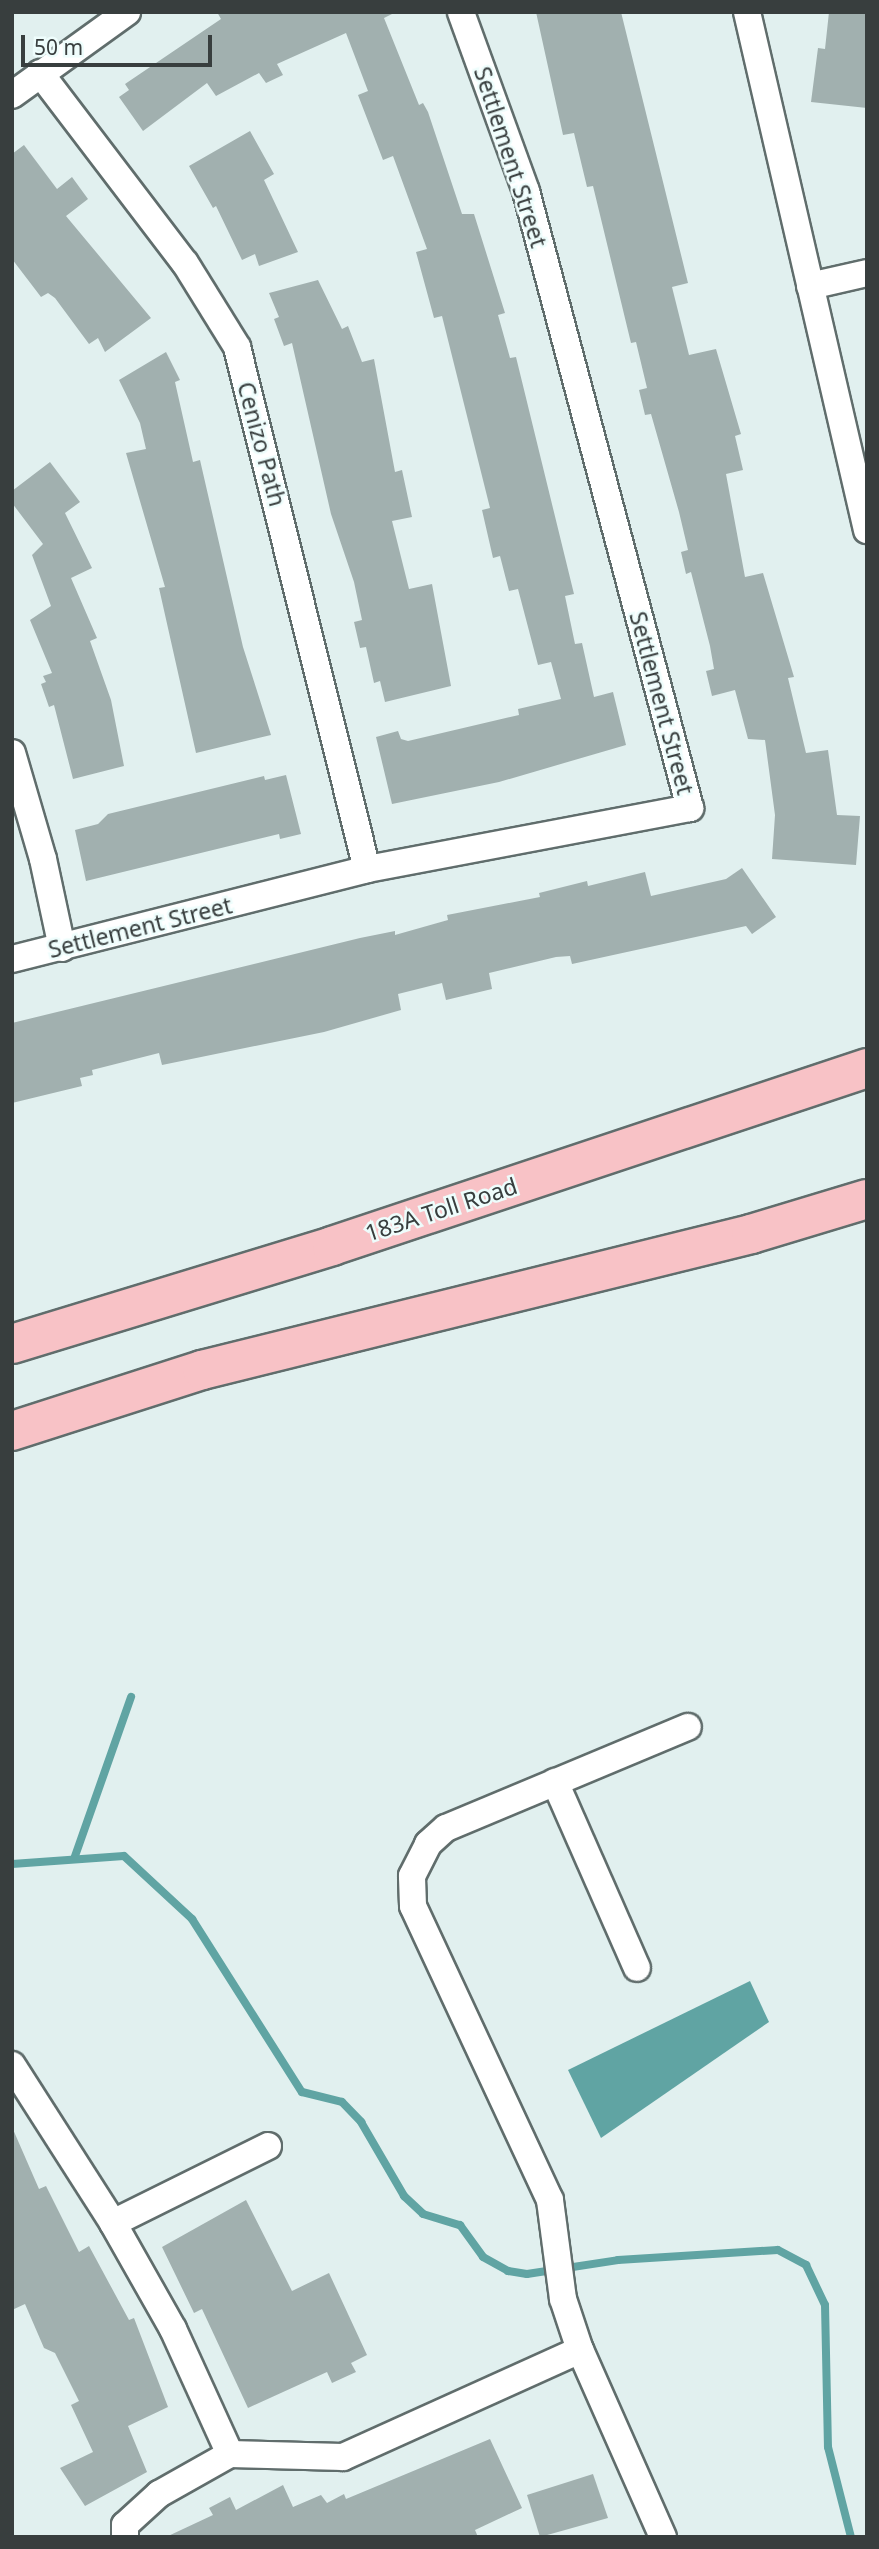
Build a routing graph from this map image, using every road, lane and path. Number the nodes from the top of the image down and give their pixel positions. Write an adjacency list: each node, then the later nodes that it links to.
1 (127, 12): 4 (street)
2 (461, 12): 11 (street, Settlement Street)
3 (747, 12): 7 (street)
4 (40, 73): 5 (street); 11 (street, Cenizo Path)
5 (12, 95)
6 (867, 273): 7 (street)
7 (810, 286): 8 (street)
8 (859, 457): 9 (street)
9 (867, 530)
10 (12, 753): 12 (street)
11 (367, 869): 12 (street, Settlement Street)
12 (62, 948): 13 (street, Settlement Street)
13 (12, 959)
14 (867, 1068): 18 (highway, 183A Toll Road)
15 (867, 1199): 17 (highway)
16 (867, 1224): 17 (highway)
17 (751, 1234): 19 (highway)
18 (12, 1344)
19 (12, 1431)
20 (688, 1727): 21 (street)
21 (555, 1782): 22 (street); 26 (street)
22 (637, 1968)
23 (12, 2065): 25 (street)
24 (268, 2146): 25 (street)
25 (113, 2223): 27 (street)
26 (580, 2350): 27 (street); 29 (street)
27 (230, 2454): 28 (street)
28 (125, 2537)
29 (663, 2537)

